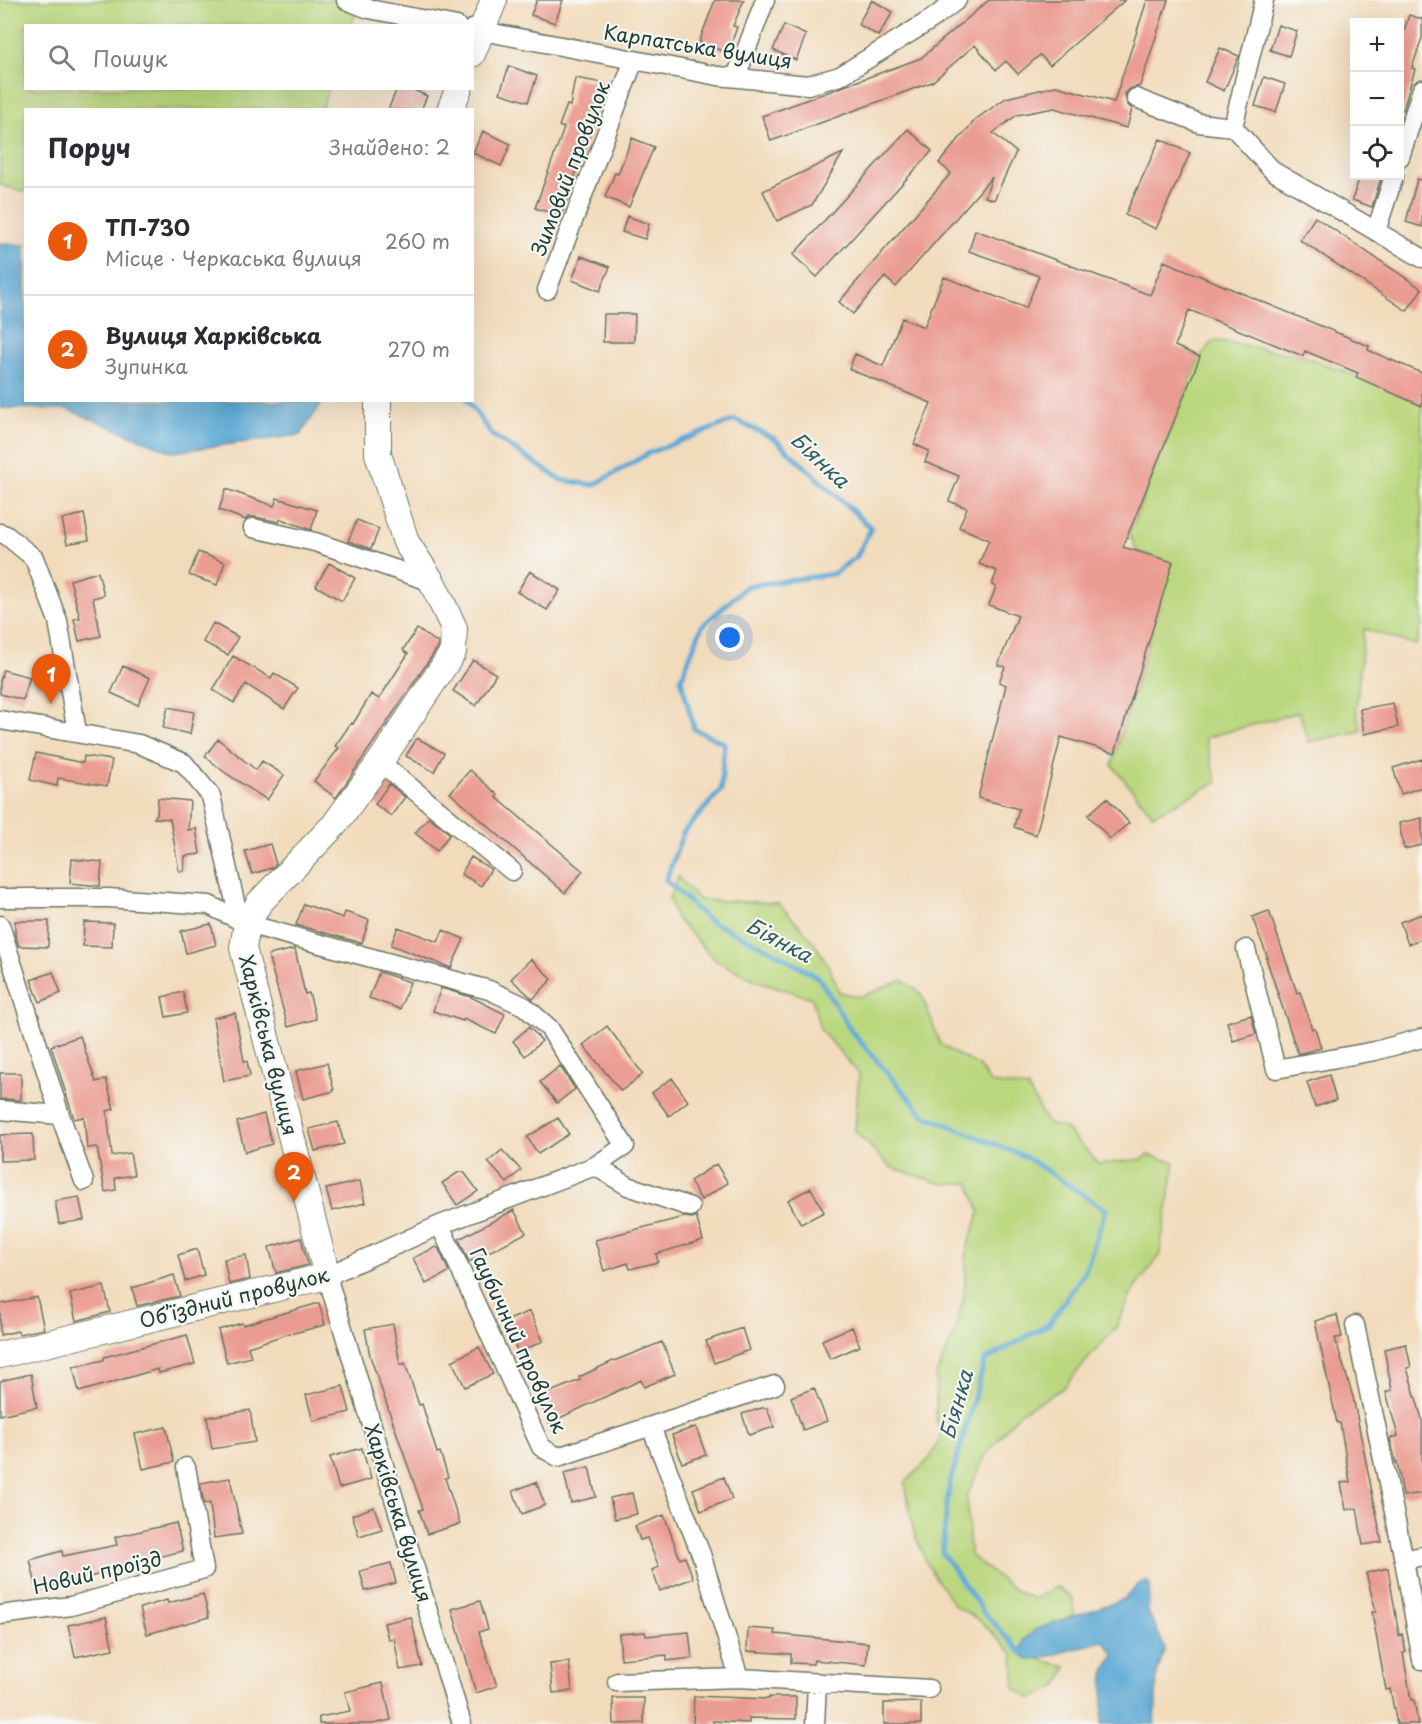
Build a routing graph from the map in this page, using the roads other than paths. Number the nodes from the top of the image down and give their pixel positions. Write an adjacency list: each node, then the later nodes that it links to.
1 (346, 0): 6 (street)
2 (494, 0): 7 (street)
3 (765, 0): 10 (street)
4 (957, 0): 10 (street, Карпатська вулиця)
5 (1264, 0): 15 (street)
6 (447, 24)
7 (477, 29): 8 (street); 9 (street, Карпатська вулиця)
8 (474, 44)
9 (634, 60): 10 (street, Карпатська вулиця); 20 (street, Зимовий провулок)
10 (736, 77)
11 (1422, 89): 16 (street)
12 (458, 90): 14 (street)
13 (1136, 98): 15 (street)
14 (451, 108)
15 (1233, 128): 18 (street)
16 (1404, 145)
17 (1393, 180): 18 (street)
18 (1376, 231): 19 (street)
19 (1422, 258)
20 (548, 290)
21 (378, 402): 24 (street)
22 (253, 528): 24 (street)
23 (0, 532): 26 (street)
24 (432, 582): 27 (street)
25 (0, 720): 26 (street)
26 (77, 732): 30 (street)
27 (380, 762): 28 (street); 30 (street)
28 (512, 871)
29 (0, 898): 30 (street)
30 (247, 924): 36 (street, Обʼїздний провулок); 40 (street, Харківська вулиця)
31 (0, 925): 35 (street)
32 (1246, 949): 33 (street)
33 (1422, 1038)
34 (0, 1110): 35 (street)
35 (60, 1115): 37 (street)
36 (595, 1166): 38 (street); 39 (street, Обʼїздний провулок)
37 (84, 1181)
38 (690, 1207)
39 (440, 1225): 40 (street, Обʼїздний провулок); 44 (street, Гаубичний провулок)
40 (327, 1276): 42 (street, Обʼїздний провулок); 54 (street, Харківська вулиця)
41 (1355, 1325): 47 (street)
42 (0, 1355)
43 (775, 1386): 44 (street, Гаубичний провулок)
44 (651, 1427): 50 (street)
45 (186, 1467): 48 (street, Новий проїзд)
46 (1422, 1556): 47 (street)
47 (1404, 1560): 49 (street)
48 (0, 1615)
49 (1422, 1660)
50 (739, 1678): 51 (street); 52 (street)
51 (617, 1682)
52 (817, 1684): 53 (street); 55 (street)
53 (929, 1689)
54 (462, 1724)
55 (815, 1724)

